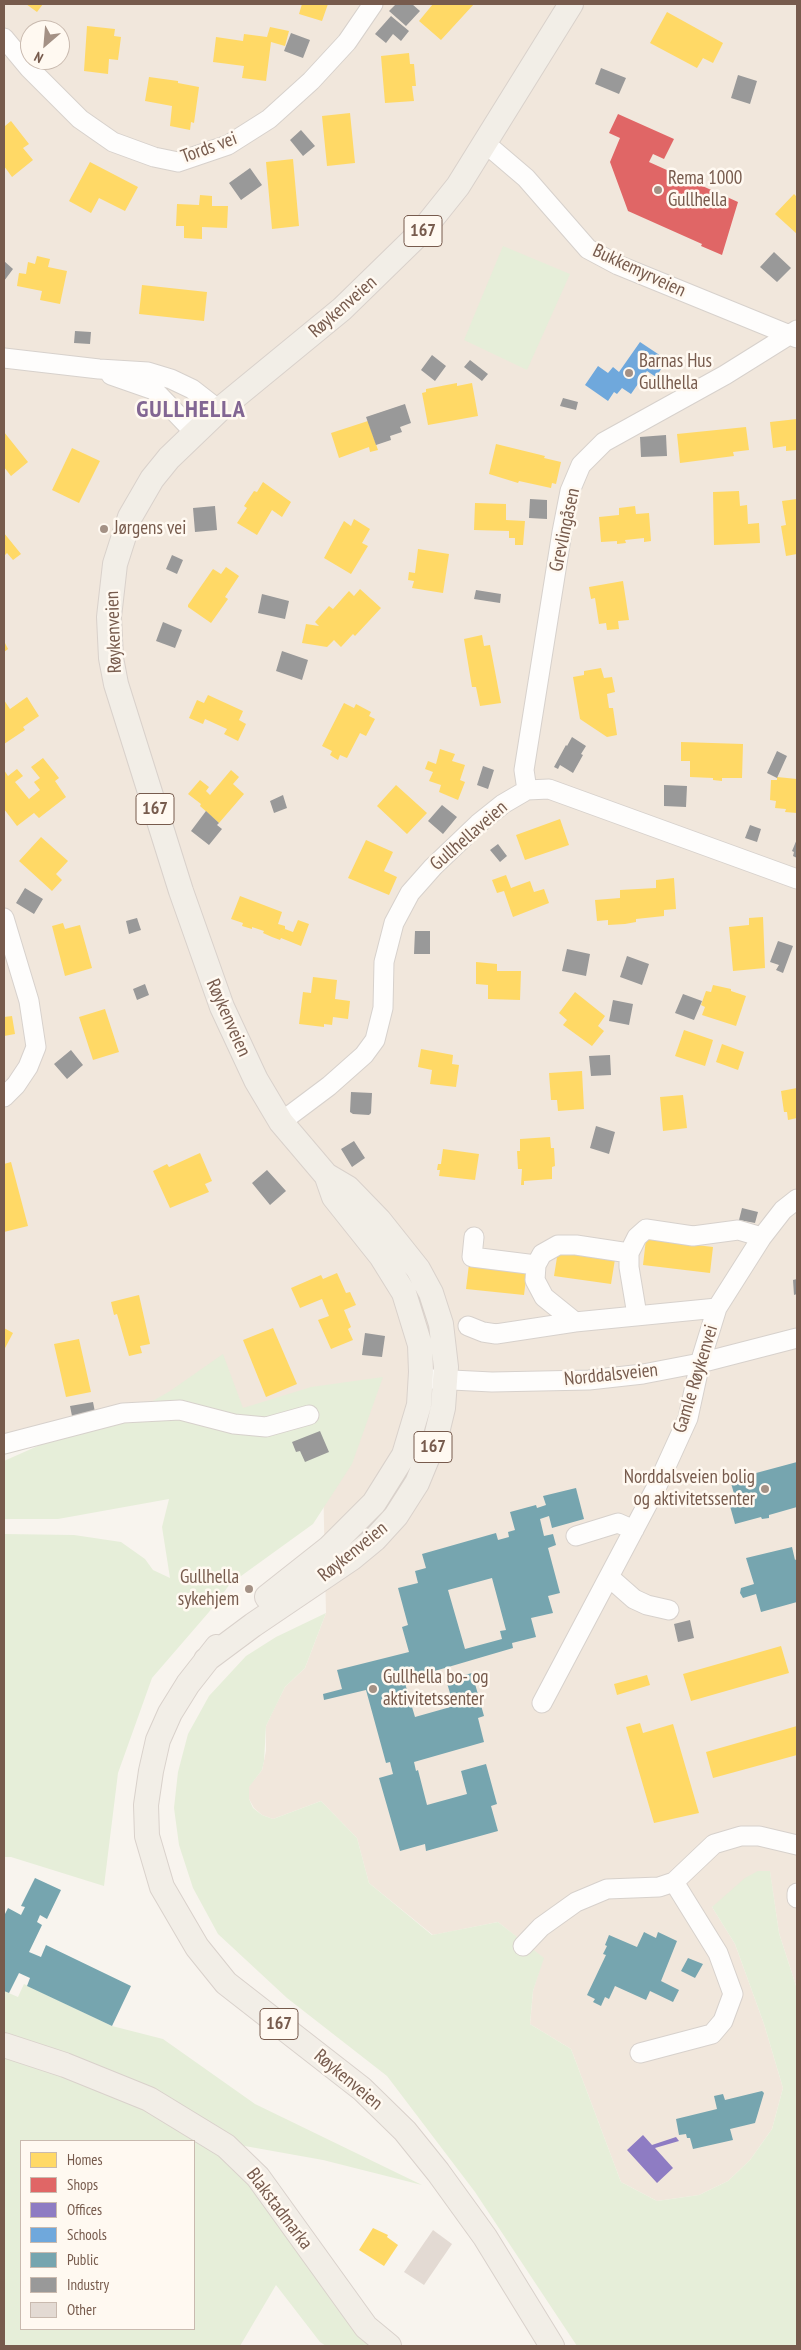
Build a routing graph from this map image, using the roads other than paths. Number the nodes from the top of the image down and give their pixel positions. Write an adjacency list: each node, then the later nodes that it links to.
1 (372, 4): 3 (street, Tords vei)
2 (571, 4): 4 (main road, Røykenveien / 167)
3 (4, 38)
4 (485, 143): 5 (street, Bukkemyrveien); 8 (main road, Røykenveien / 167)
5 (795, 334): 10 (street, Grevlingåsen)
6 (4, 358): 7 (street)
7 (99, 369): 8 (street); 9 (street)
8 (220, 410): 9 (main road, Røykenveien / 167)
9 (195, 433): 14 (main road, Røykenveien / 167)
10 (527, 790): 11 (street, Gullhellaveien); 14 (street, Gullhellaveien)
11 (797, 879)
12 (4, 918): 13 (street)
13 (4, 1098)
14 (281, 1122): 15 (main road, Røykenveien / 167)
15 (326, 1175): 27 (main road, Røykenveien / 167); 28 (main road, Røykenveien / 167)
16 (797, 1199): 18 (street, Gamle Røykenvei)
17 (474, 1237): 20 (street)
18 (762, 1237): 19 (street); 21 (street, Gamle Røykenvei)
19 (629, 1253): 20 (street); 22 (street)
20 (536, 1265): 23 (street)
21 (717, 1308): 22 (street); 26 (street, Gamle Røykenvei)
22 (636, 1315): 23 (street)
23 (575, 1322): 24 (street)
24 (468, 1326)
25 (797, 1338): 26 (street, Norddalsveien)
26 (700, 1363): 28 (street, Norddalsveien); 31 (street, Gamle Røykenvei)
27 (421, 1379): 28 (street, Norddalsveien); 35 (main road, Røykenveien / 167)
28 (446, 1380): 35 (main road, Røykenveien / 167)
29 (309, 1415): 30 (street)
30 (4, 1444)
31 (634, 1530): 32 (street); 33 (street, Gamle Røykenvei)
32 (576, 1536)
33 (609, 1577): 34 (street); 36 (street, Gamle Røykenvei)
34 (669, 1610)
35 (206, 1660): 44 (main road, Røykenveien / 167)
36 (542, 1704)
37 (797, 1845): 38 (street)
38 (674, 1882): 41 (street); 43 (street)
39 (797, 1893): 40 (street)
40 (797, 1898)
41 (522, 1946)
42 (4, 2045): 45 (main road, Blakstadmarka)
43 (640, 2053)
44 (548, 2345)
45 (389, 2346)

